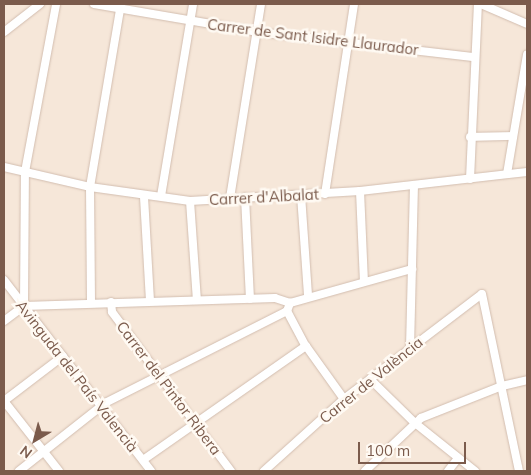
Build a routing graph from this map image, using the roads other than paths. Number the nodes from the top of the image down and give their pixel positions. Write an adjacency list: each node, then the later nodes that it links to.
1 (40, 4): 11 (street)
2 (56, 4): 19 (street)
3 (94, 4): 8 (street, Carrer de Sant Isidre Llaurador)
4 (193, 4): 9 (street)
5 (261, 4): 12 (street)
6 (354, 4): 13 (street)
7 (479, 4): 10 (street); 15 (street)
8 (121, 6): 9 (street, Carrer de Sant Isidre Llaurador); 24 (street)
9 (192, 21): 12 (street, Carrer de Sant Isidre Llaurador); 28 (street)
10 (527, 24)
11 (4, 32)
12 (257, 32): 13 (street, Carrer de Sant Isidre Llaurador); 31 (street)
13 (349, 42): 15 (street, Carrer de Sant Isidre Llaurador); 26 (street)
14 (527, 55): 17 (street)
15 (473, 57): 16 (street)
16 (470, 136): 17 (street); 22 (street)
17 (512, 136): 21 (street)
18 (4, 167): 19 (street, Carrer d'Albalat)
19 (25, 172): 24 (street, Carrer d'Albalat); 43 (street)
20 (527, 172): 21 (street, Carrer d'Albalat)
21 (506, 174): 22 (street, Carrer d'Albalat)
22 (470, 179): 23 (street, Carrer d'Albalat)
23 (414, 186): 25 (street, Carrer d'Albalat); 33 (street)
24 (90, 187): 29 (street, Carrer d'Albalat); 40 (street)
25 (360, 191): 26 (street, Carrer d'Albalat); 35 (street)
26 (325, 194): 27 (street, Carrer d'Albalat)
27 (301, 195): 30 (street, Carrer d'Albalat); 36 (street)
28 (161, 196): 29 (street, Carrer d'Albalat); 32 (street, Carrer d'Albalat)
29 (144, 197): 39 (street)
30 (245, 197): 31 (street, Carrer d'Albalat); 37 (street)
31 (230, 198): 32 (street, Carrer d'Albalat)
32 (190, 201): 38 (street)
33 (412, 269): 35 (street); 47 (street)
34 (4, 280): 43 (street, Avinguda del País Valencià)
35 (364, 281): 36 (street)
36 (308, 296): 42 (street)
37 (250, 299): 38 (street); 42 (street)
38 (197, 300): 39 (street)
39 (150, 301): 41 (street)
40 (90, 302): 41 (street); 43 (street)
41 (111, 302): 49 (street, Carrer del Pintor Ribera)
42 (290, 303): 44 (street)
43 (24, 306): 45 (street); 48 (street, Avinguda del País Valencià)
44 (287, 311): 46 (street); 49 (street)
45 (4, 321)
46 (306, 346): 53 (street); 56 (street)
47 (410, 348): 50 (street, Carrer de València); 52 (street, Carrer de València)
48 (62, 356): 54 (street); 55 (street, Avinguda del País Valencià)
49 (159, 376): 55 (street); 56 (street, Carrer del Pintor Ribera)
50 (370, 379): 53 (street, Carrer de València); 57 (street)
51 (527, 380): 52 (street)
52 (502, 386): 57 (street); 68 (street)
53 (344, 399): 64 (street, Carrer de València)
54 (4, 401): 58 (street)
55 (101, 406): 58 (street); 60 (street, Avinguda del País Valencià)
56 (196, 422): 60 (street); 63 (street, Carrer del Pintor Ribera)
57 (415, 423): 59 (street); 65 (street)
58 (44, 452): 61 (street); 62 (street)
59 (458, 458): 66 (street); 67 (street)
60 (145, 467)
61 (19, 471)
62 (59, 471)
63 (231, 471)
64 (264, 471)
65 (365, 471)
66 (448, 471)
67 (475, 471)
68 (519, 471)

